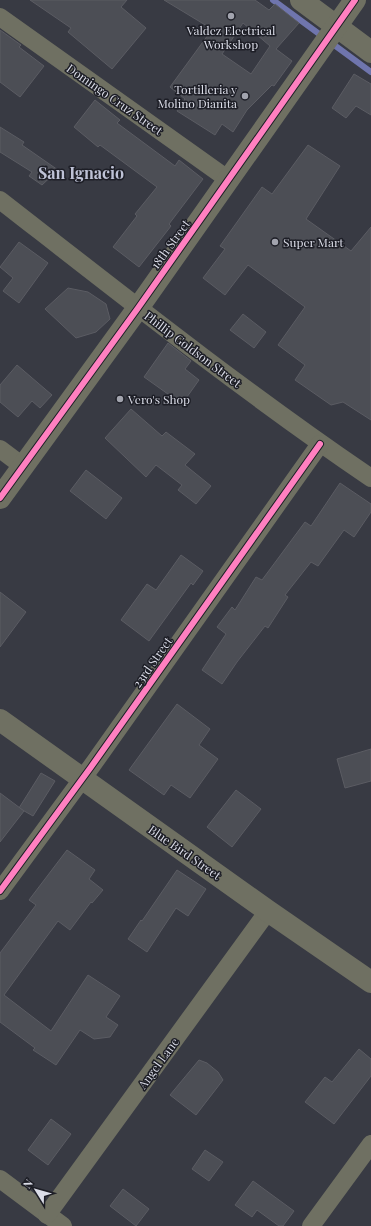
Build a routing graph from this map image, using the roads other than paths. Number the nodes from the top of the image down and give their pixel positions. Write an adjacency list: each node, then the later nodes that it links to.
1 (301, 0): 4 (street)
2 (355, 0): 4 (street, 18th Street)
3 (0, 17): 6 (street, Domingo Cruz Street)
4 (337, 26): 5 (street); 6 (street, 18th Street)
5 (371, 52)
6 (229, 180): 8 (street, 18th Street)
7 (0, 200): 8 (street, Phillip Goldson Street)
8 (138, 308): 9 (street, Phillip Goldson Street); 11 (street, 18th Street)
9 (320, 444): 12 (street, Phillip Goldson Street); 15 (street, 23rd Street)
10 (0, 449): 11 (street)
11 (24, 466): 13 (street, 18th Street)
12 (371, 478)
13 (0, 498)
14 (0, 720): 15 (street, Blue Bird Street)
15 (82, 779): 16 (street, 23rd Street); 17 (street, Blue Bird Street)
16 (0, 891)
17 (268, 911): 18 (street, Blue Bird Street); 21 (street, Angel Lane)
18 (371, 982)
19 (371, 1144): 23 (street)
20 (0, 1179): 21 (street)
21 (48, 1215): 22 (street)
22 (63, 1226)
23 (311, 1226)

